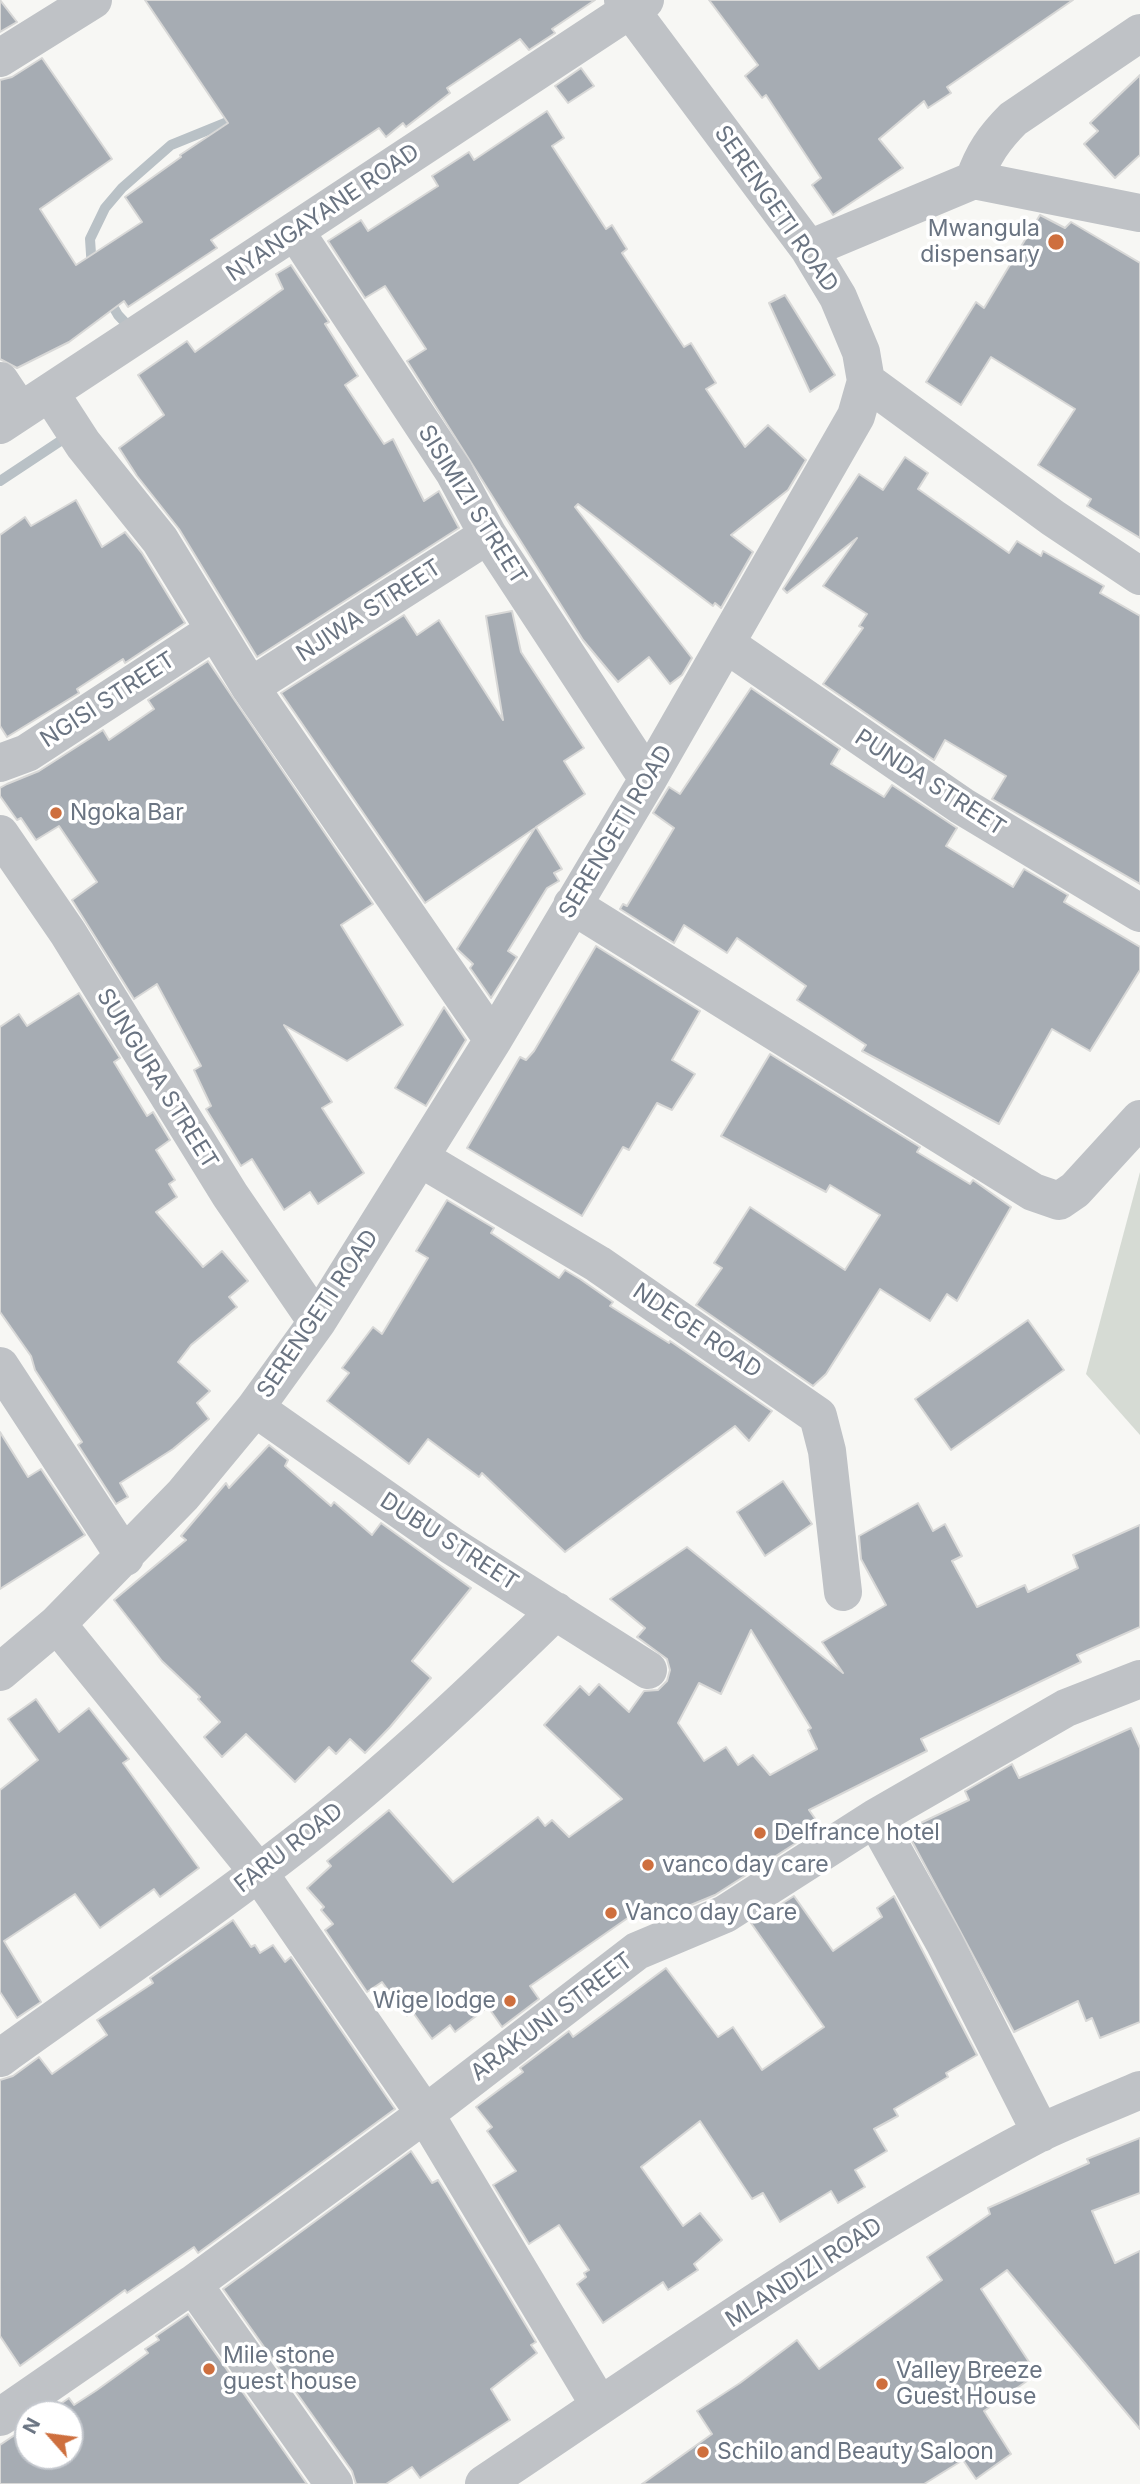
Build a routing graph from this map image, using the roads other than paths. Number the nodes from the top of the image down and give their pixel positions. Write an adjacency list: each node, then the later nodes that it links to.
1 (93, 0): 4 (street)
2 (632, 3): 7 (street, NYANGAYANE ROAD); 8 (street, SERENGETI ROAD)
3 (1140, 33): 5 (street)
4 (0, 58)
5 (974, 180): 6 (street); 8 (street)
6 (1140, 213)
7 (295, 232): 10 (street, NYANGAYANE ROAD); 11 (street, SISIMIZI STREET)
8 (810, 249): 9 (street, SERENGETI ROAD)
9 (866, 381): 12 (street); 14 (street, SERENGETI ROAD)
10 (17, 403): 13 (street)
11 (488, 535): 15 (street, NJIWA STREET); 17 (street, SISIMIZI STREET)
12 (1140, 576)
13 (214, 631): 15 (street); 16 (street, NGISI STREET)
14 (726, 644): 17 (street, SERENGETI ROAD); 20 (street, PUNDA STREET)
15 (250, 687): 21 (street)
16 (0, 763)
17 (648, 779): 19 (street, SERENGETI ROAD)
18 (0, 834): 24 (street, SUNGURA STREET)
19 (572, 905): 21 (street, SERENGETI ROAD); 22 (street)
20 (1140, 913)
21 (493, 1040): 23 (street, SERENGETI ROAD)
22 (1140, 1119)
23 (420, 1158): 24 (street, SERENGETI ROAD); 28 (street, NDEGE ROAD)
24 (317, 1322): 26 (street, SERENGETI ROAD)
25 (0, 1366): 27 (street)
26 (255, 1408): 27 (street, SERENGETI ROAD); 29 (street, DUBU STREET)
27 (125, 1557): 30 (street, SERENGETI ROAD)
28 (843, 1592)
29 (556, 1611): 31 (street, DUBU STREET); 35 (street, FARU ROAD)
30 (57, 1625): 32 (street, SERENGETI ROAD); 35 (street)
31 (648, 1670)
32 (0, 1672)
33 (1140, 1679): 34 (street, ARAKUNI STREET)
34 (874, 1818): 38 (street, ARAKUNI STREET); 39 (street)
35 (259, 1873): 36 (street, FARU ROAD); 38 (street)
36 (4, 2046)
37 (1139, 2092): 39 (street, MLANDIZI ROAD)
38 (425, 2114): 40 (street, ARAKUNI STREET); 41 (street)
39 (1041, 2133): 41 (street, MLANDIZI ROAD)
40 (193, 2284): 42 (street, ARAKUNI STREET); 43 (street)
41 (600, 2406): 44 (street, MLANDIZI ROAD)
42 (0, 2417)
43 (334, 2484)
44 (484, 2484)

